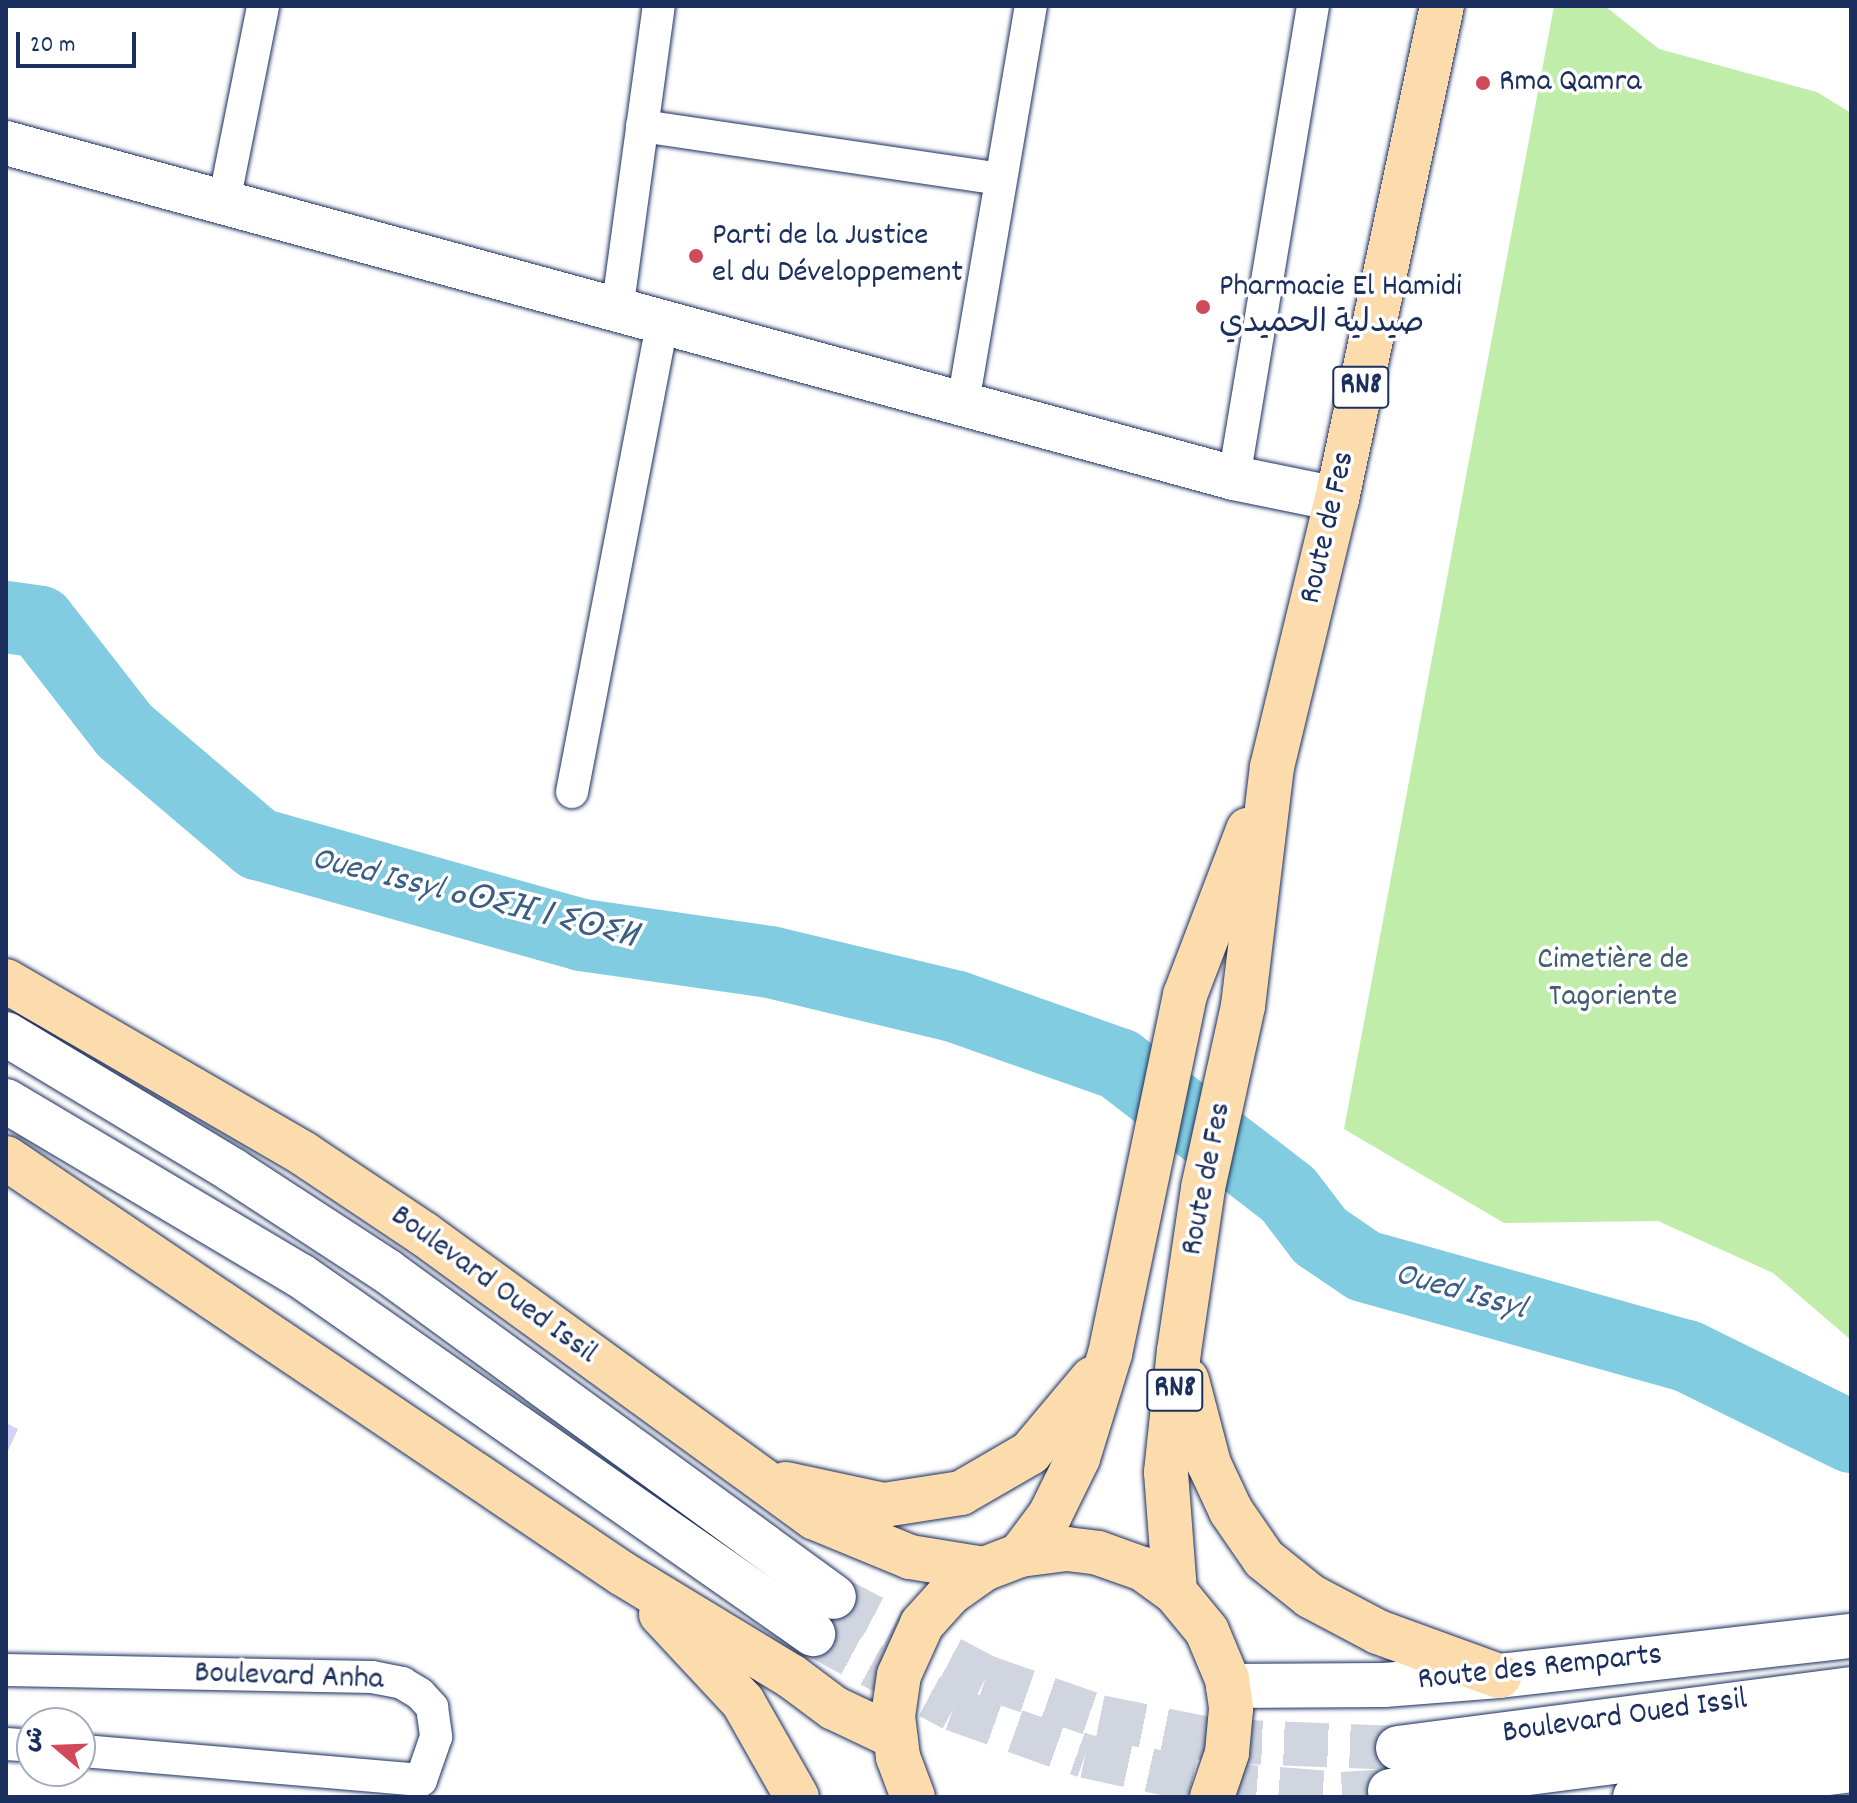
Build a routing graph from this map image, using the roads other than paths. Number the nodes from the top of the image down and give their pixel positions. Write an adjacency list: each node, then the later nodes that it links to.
1 (263, 6): 9 (street)
2 (659, 6): 6 (street)
3 (1031, 6): 8 (street)
4 (1313, 6): 13 (street)
5 (1442, 6): 14 (main road, Route de Fes / RN8)
6 (642, 126): 8 (street); 10 (street)
7 (6, 143): 9 (main road)
8 (999, 179): 12 (street)
9 (224, 202): 10 (main road)
10 (617, 311): 11 (main road)
11 (662, 323): 12 (main road); 16 (street)
12 (963, 403): 13 (main road)
13 (1234, 478): 14 (main road)
14 (1337, 499): 15 (main road, Route de Fes / RN8)
15 (1272, 767): 21 (main road, Route de Fes / RN8); 22 (main road, Route de Fes / RN8)
16 (572, 792)
17 (6, 981): 23 (main road, Boulevard Oued Issil)
18 (6, 1034): 19 (main road, Boulevard Oued Issil)
19 (6, 1101)
20 (6, 1158): 25 (main road)
21 (1179, 1351): 26 (main road, Route de Fes / RN8); 29 (main road)
22 (1110, 1354): 23 (main road); 24 (main road, Route de Fes / RN8)
23 (756, 1477): 24 (main road, Boulevard Oued Issil)
24 (1002, 1562): 26 (main road); 33 (main road, RN8)
25 (623, 1574): 33 (main road); 39 (main road)
26 (1175, 1592): 30 (main road)
27 (1851, 1636): 29 (main road, Route des Remparts)
28 (6, 1670): 35 (street, Boulevard Anha)
29 (1499, 1676): 30 (main road, Route des Remparts)
30 (1228, 1686): 40 (main road)
31 (1851, 1689): 34 (main road, Boulevard Oued Issil)
32 (1851, 1731): 37 (main road, Boulevard Oued Issil)
33 (895, 1737): 38 (main road, RN8)
34 (1398, 1748)
35 (96, 1752)
36 (1851, 1770): 41 (main road)
37 (1390, 1791)
38 (912, 1796)
39 (797, 1797)
40 (1212, 1797)
41 (1635, 1797)

